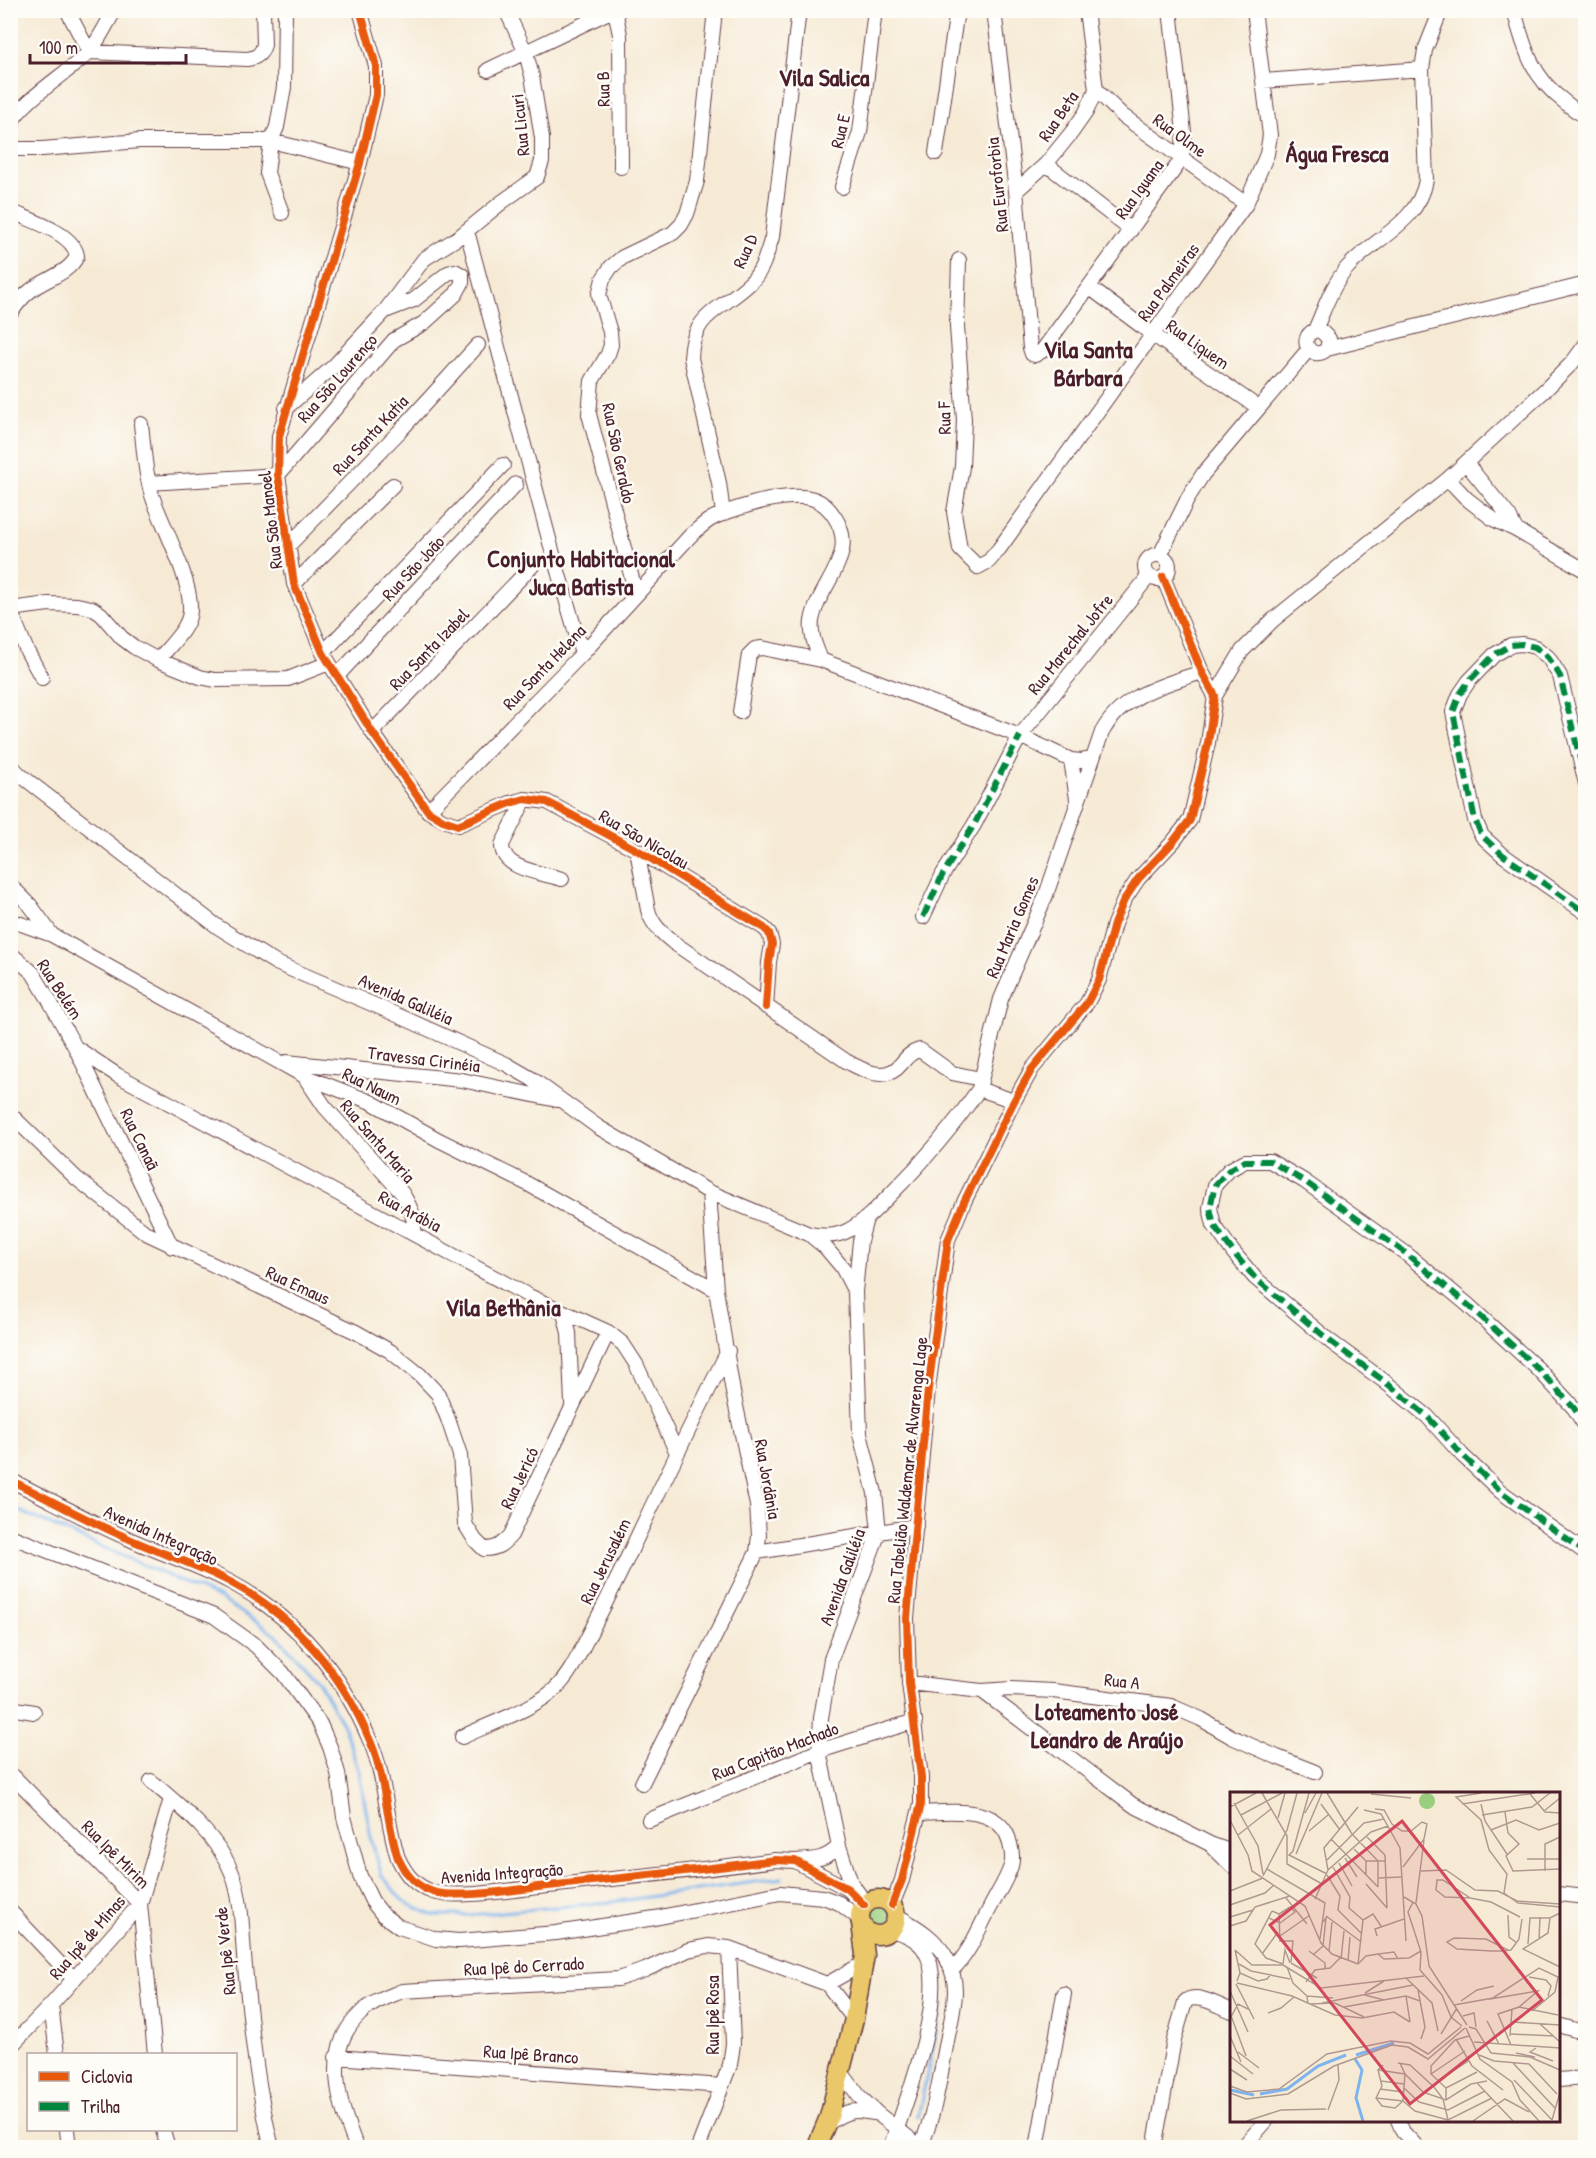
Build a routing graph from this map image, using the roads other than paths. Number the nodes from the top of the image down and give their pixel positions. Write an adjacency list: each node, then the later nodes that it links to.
1 (67, 10): 18 (street)
2 (115, 10): 18 (street)
3 (263, 10): 18 (street)
4 (285, 10): 28 (street)
5 (360, 10): 32 (street, Rua São Manoel)
6 (506, 10): 19 (street, Rua Licuri)
7 (614, 10): 19 (street); 34 (street, Rua B)
8 (715, 10): 73 (street, Rua São Geraldo)
9 (800, 10): 64 (street, Rua D)
10 (875, 10): 35 (street, Rua E)
11 (957, 10): 30 (street)
12 (994, 10): 36 (street, Rua Euroforbia)
13 (1086, 10): 23 (street, Rua Beta)
14 (1170, 10): 31 (street, Rua Iguana)
15 (1254, 10): 22 (street, Rua Palmeiras)
16 (1441, 10): 20 (street)
17 (1514, 10): 26 (street)
18 (89, 52): 24 (street)
19 (526, 53): 21 (street); 41 (street, Rua Licuri)
20 (1422, 69): 22 (street); 47 (street)
21 (488, 70)
22 (1264, 81): 37 (street, Rua Palmeiras)
23 (1096, 90): 31 (street, Rua Olme); 33 (street, Rua Beta)
24 (30, 102): 25 (street); 27 (street)
25 (10, 105)
26 (1586, 116)
27 (10, 124)
28 (271, 141): 29 (street); 32 (street); 39 (street)
29 (11, 145)
30 (936, 153)
31 (1182, 159): 37 (street, Rua Olme); 40 (street, Rua Iguana)
32 (360, 163): 55 (street, Rua São Manoel)
33 (1046, 164): 36 (street, Rua Beta); 40 (street)
34 (621, 167)
35 (842, 187)
36 (1016, 191): 53 (street, Rua Euroforbia)
37 (1246, 204): 48 (street, Rua Palmeiras)
38 (10, 211): 46 (street)
39 (282, 213)
40 (1131, 230): 44 (street, Rua Iguana)
41 (467, 231): 45 (street, Rua Licuri); 75 (street)
42 (959, 260): 69 (street, Rua F)
43 (1586, 284): 51 (street)
44 (1089, 287): 48 (street, Rua Liquem); 53 (street, Rua Iguana)
45 (385, 311): 55 (street, Rua Licuri); 59 (street, Rua São Lourenço)
46 (10, 314)
47 (1314, 330): 51 (street); 52 (street)
48 (1152, 334): 54 (street, Rua Liquem); 69 (street, Rua Palmeiras)
49 (1586, 344): 57 (street)
50 (478, 345): 66 (street, Rua Santa Katia)
51 (1327, 349): 52 (street)
52 (1308, 350): 54 (street)
53 (1033, 355)
54 (1259, 408): 67 (street)
55 (286, 409): 59 (street, Rua São Manoel)
56 (141, 424): 61 (street)
57 (1466, 463): 60 (street); 65 (street)
58 (503, 465): 76 (street, Rua São João)
59 (278, 475): 61 (street); 66 (street, Rua São Manoel)
60 (1448, 479): 65 (street); 82 (street)
61 (149, 483): 77 (street)
62 (516, 484): 80 (street, Rua São João)
63 (393, 485): 72 (street)
64 (723, 514): 73 (street, Rua Santa Helena); 78 (street, Rua Santa Helena)
65 (1516, 530): 70 (street)
66 (287, 547): 72 (street, Rua São Manoel)
67 (1161, 555): 71 (street); 71 (street)
68 (535, 563): 84 (street, Rua Santa Izabel)
69 (978, 567)
70 (1586, 571)
71 (1156, 576): 79 (street); 85 (street, Rua Marechal Jofre)
72 (294, 584): 76 (street, Rua São Manoel)
73 (636, 594): 75 (street, Rua Santa Helena)
74 (10, 609): 77 (street); 81 (street)
75 (582, 654): 92 (street, Rua Santa Helena)
76 (326, 658): 77 (street); 80 (street, Rua São Manoel)
77 (158, 660)
78 (821, 660): 83 (street); 85 (street)
79 (1202, 672): 82 (street); 86 (street, Rua Maria Gomes)
80 (337, 676): 84 (street, Rua São Manoel)
81 (42, 678)
82 (1215, 696): 107 (street, Rua Tabelião Waldemar de Alvarenga Lage)
83 (740, 712)
84 (372, 732): 92 (street, Rua São Manoel)
85 (1020, 736): 87 (street); 97 (street, Rua Marechal Jofre)
86 (1094, 758): 87 (street); 91 (street, Rua Maria Gomes)
87 (1071, 760): 91 (street)
88 (10, 764): 106 (street, Avenida Galiléia)
89 (1586, 784): 96 (street)
90 (525, 799): 92 (street); 93 (street, Rua São Nicolau); 94 (street)
91 (1078, 805): 105 (street, Rua Maria Gomes)
92 (428, 811)
93 (637, 850): 101 (street); 101 (street, Rua São Nicolau)
94 (562, 879)
95 (10, 885): 99 (street)
96 (1586, 912)
97 (923, 917)
98 (10, 920): 99 (street, Rua Naum)
99 (52, 935): 103 (street, Rua Naum)
100 (10, 953): 102 (street, Rua Belém)
101 (766, 1007): 105 (street)
102 (75, 1047): 111 (street, Rua Arábia); 113 (street, Rua Canaã)
103 (279, 1061): 104 (street, Rua Naum); 106 (street, Travessa Cirinéia)
104 (304, 1076): 111 (street, Rua Santa Maria); 114 (street, Rua Naum)
105 (980, 1084): 107 (street); 110 (street, Rua Maria Gomes)
106 (562, 1101): 109 (street, Avenida Galiléia)
107 (1014, 1101): 123 (street, Rua Tabelião Waldemar de Alvarenga Lage)
108 (10, 1114): 113 (street, Rua Emaus)
109 (709, 1192): 112 (street, Avenida Galiléia); 114 (street, Rua Jordânia)
110 (866, 1219): 112 (street, Rua Maria Gomes); 115 (street, Avenida Galiléia)
111 (414, 1234): 116 (street, Rua Arábia)
112 (809, 1234): 115 (street)
113 (172, 1247): 126 (street, Rua Emaus)
114 (716, 1290): 118 (street, Rua Jordânia)
115 (855, 1292): 124 (street, Avenida Galiléia)
116 (564, 1313): 117 (street, Rua Arábia); 119 (street, Rua Jericó)
117 (608, 1332): 119 (street, Rua Jericó); 121 (street, Rua Arábia)
118 (728, 1351): 121 (street, Rua Jerusalém); 127 (street, Rua Jordânia)
119 (572, 1405): 126 (street, Rua Jericó)
120 (1586, 1427): 128 (street)
121 (676, 1453): 134 (street, Rua Jerusalém)
122 (10, 1480): 146 (street, Avenida Integração)
123 (916, 1526): 124 (street); 129 (street, Rua Tabelião Waldemar de Alvarenga Lage)
124 (879, 1532): 127 (street); 135 (street, Avenida Galiléia)
125 (10, 1536): 152 (street)
126 (484, 1549)
127 (758, 1552): 139 (street, Rua Jordânia)
128 (1585, 1552)
129 (909, 1683): 130 (street, Rua A); 133 (street, Rua Tabelião Waldemar de Alvarenga Lage)
130 (982, 1691): 136 (street, Rua A); 143 (street)
131 (10, 1708): 132 (street)
132 (34, 1712)
133 (915, 1720): 135 (street, Rua Capitão Machado); 141 (street, Rua Tabelião Waldemar de Alvarenga Lage)
134 (462, 1737)
135 (819, 1751): 142 (street, Rua Capitão Machado); 144 (street, Avenida Galiléia)
136 (1315, 1772)
137 (10, 1773): 150 (street, Rua Ipê Mirim)
138 (151, 1781): 140 (street, Rua Ipê Verde)
139 (642, 1783)
140 (171, 1799): 150 (street, Rua Ipê de Minas); 184 (street, Rua Ipê Verde)
141 (919, 1813): 153 (street, Rua Tabelião Waldemar de Alvarenga Lage); 156 (street)
142 (649, 1820)
143 (1210, 1844): 145 (street); 147 (street)
144 (838, 1846): 146 (street); 152 (street, Avenida Galiléia)
145 (1230, 1851)
146 (795, 1861): 152 (street, Avenida Integração)
147 (1230, 1864)
148 (1560, 1894): 149 (street)
149 (1586, 1897)
150 (140, 1904): 157 (street, Rua Ipê de Minas); 167 (street, Rua Ipê Mirim)
151 (10, 1911): 157 (street)
152 (863, 1912): 153 (main road); 153 (main road); 155 (main road)
153 (890, 1921): 155 (main road); 156 (street); 177 (street)
154 (729, 1948): 158 (street, Rua Ipê do Cerrado); 168 (street, Rua Ipê do Cerrado); 172 (street, Rua Ipê Rosa)
155 (864, 1959): 158 (street); 162 (main road)
156 (952, 1970): 180 (street)
157 (74, 1979): 160 (street, Rua Ipê de Minas)
158 (827, 1984): 162 (street)
159 (1064, 1994): 189 (street)
160 (51, 2005): 165 (street, Rua Ipê de Minas); 166 (street)
161 (1230, 2010): 190 (street)
162 (854, 2019): 169 (main road)
163 (1560, 2026): 164 (street)
164 (1586, 2033)
165 (14, 2037)
166 (57, 2053)
167 (155, 2053)
168 (336, 2057): 172 (street, Rua Ipê Branco); 185 (street, Rua Ipê do Cerrado)
169 (841, 2072): 173 (street); 176 (main road)
170 (1586, 2078): 171 (street)
171 (1560, 2080)
172 (722, 2086): 186 (street, Rua Ipê Rosa)
173 (878, 2114): 176 (street); 177 (street)
174 (1266, 2122): 181 (street)
175 (1399, 2122): 191 (street)
176 (827, 2124): 187 (main road)
177 (897, 2127): 180 (street); 188 (street)
178 (67, 2131): 182 (street)
179 (163, 2131): 183 (street)
180 (920, 2147)
181 (1245, 2147)
182 (69, 2148)
183 (168, 2148)
184 (272, 2148)
185 (357, 2148)
186 (698, 2148)
187 (816, 2148)
188 (890, 2148)
189 (1036, 2148)
190 (1154, 2148)
191 (1418, 2148)

